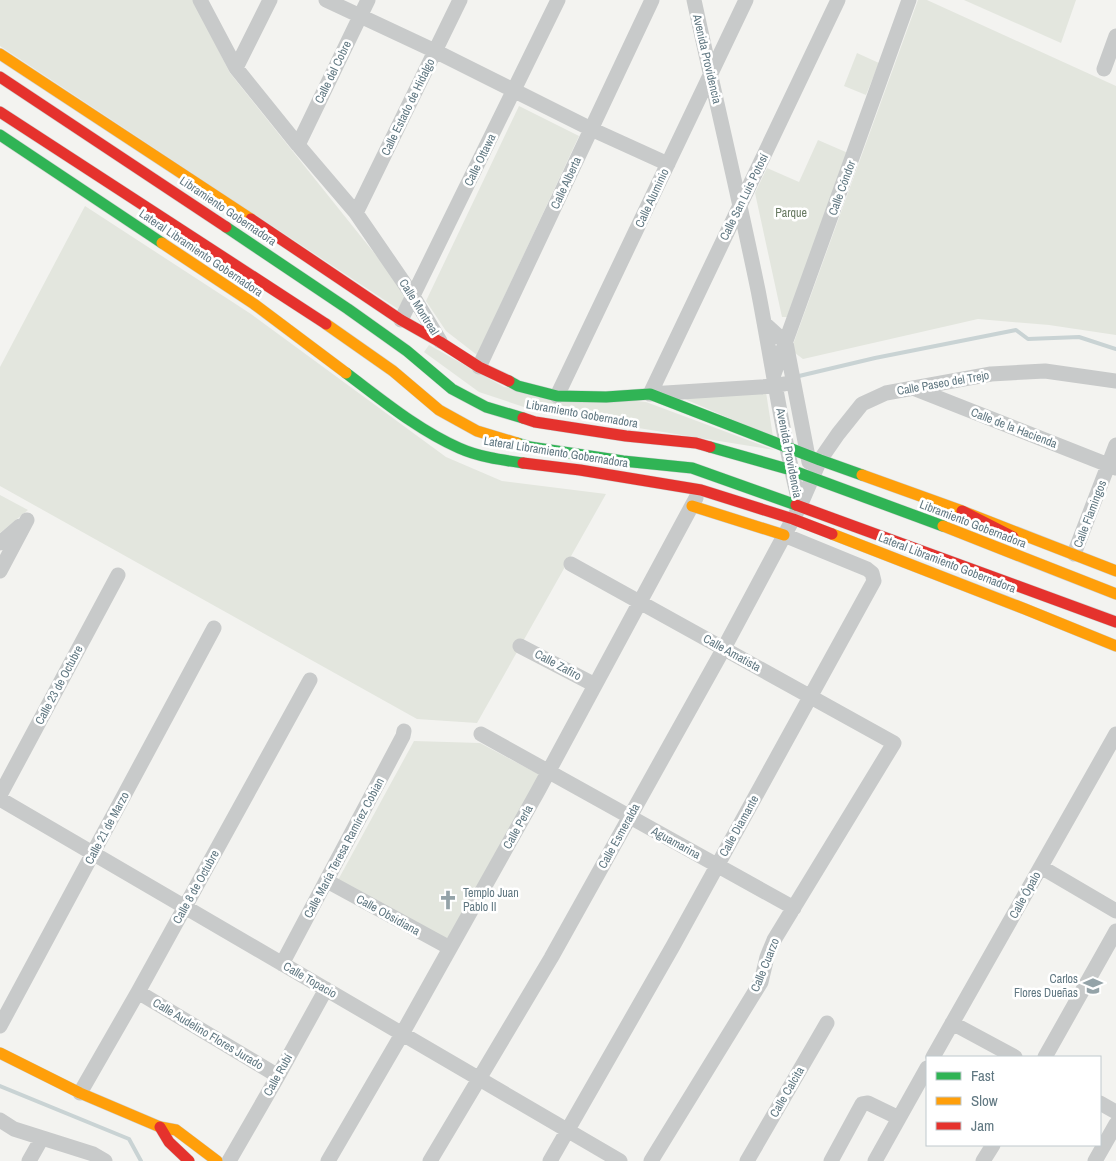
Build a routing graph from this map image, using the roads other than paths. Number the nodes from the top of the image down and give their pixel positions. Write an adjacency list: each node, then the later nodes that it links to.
1 (200, 0): 16 (street, Calle Montreal)
2 (270, 0): 16 (street)
3 (326, 0): 12 (street)
4 (368, 0): 12 (street, Calle del Cobre)
5 (460, 0): 14 (street, Calle Estado de Hidalgo)
6 (558, 0): 20 (street, Calle Ottawa)
7 (652, 0): 22 (street, Calle Alberta)
8 (694, 0): 18 (street, Avenida Providencia)
9 (746, 0): 18 (street, Calle Aluminio)
10 (838, 0): 26 (street, Calle San Luis Potosí)
11 (910, 0): 32 (street, Calle Cóndor)
12 (360, 16): 14 (street); 24 (street, Calle del Cobre)
13 (1116, 36): 17 (street)
14 (435, 51): 20 (street); 27 (street, Calle Estado de Hidalgo)
15 (0, 54): 29 (main road)
16 (236, 68): 24 (street, Calle Montreal)
17 (1104, 69)
18 (710, 74): 25 (street, Calle Aluminio); 26 (street, Avenida Providencia)
19 (0, 77): 44 (main road, Libramiento Gobernadora)
20 (513, 91): 22 (street); 28 (street, Calle Ottawa)
21 (0, 112): 49 (main road)
22 (591, 129): 25 (street); 33 (street, Calle Alberta)
23 (0, 135): 46 (main road, Lateral Libramiento Gobernadora)
24 (298, 145): 27 (street, Calle Montreal)
25 (668, 164): 39 (street, Calle Aluminio)
26 (740, 204): 30 (street, Avenida Providencia); 38 (street, Calle San Luis Potosí)
27 (356, 213): 28 (street, Calle Montreal)
28 (413, 296): 29 (street, Calle Ottawa); 31 (street, Calle Montreal)
29 (401, 320): 31 (main road)
30 (764, 323): 32 (street); 34 (street, Avenida Providencia)
31 (440, 342): 33 (main road, Calle Montreal)
32 (786, 343): 34 (street, Calle Cóndor); 36 (street, Avenida Providencia)
33 (479, 367): 39 (main road, Calle Montreal)
34 (775, 381): 36 (street, Calle Montreal); 38 (street, Calle Montreal); 41 (street, Avenida Providencia)
35 (1116, 381): 37 (street, Calle Paseo del Trejo)
36 (793, 382): 42 (street, Avenida Providencia)
37 (912, 388): 42 (street, Calle Paseo del Trejo); 43 (street, Calle de la Hacienda)
38 (650, 394): 39 (main road, Calle Montreal); 41 (main road)
39 (557, 396)
40 (1116, 445): 43 (street, Calle Flamingos)
41 (787, 447): 42 (main road); 44 (street, Avenida Providencia)
42 (814, 458): 45 (street, Calle Paseo del Trejo); 48 (main road)
43 (1112, 466): 52 (street, Calle Flamingos)
44 (791, 470): 45 (main road, Libramiento Gobernadora); 49 (street, Avenida Providencia)
45 (812, 478): 49 (street, Avenida Providencia); 57 (main road, Libramiento Gobernadora)
46 (701, 490): 47 (street, Calle Perla); 49 (main road, Lateral Libramiento Gobernadora)
47 (692, 506): 50 (main road); 58 (street, Calle Perla)
48 (962, 511): 52 (main road); 57 (main road)
49 (796, 513): 50 (street, Calle Esmeralda); 59 (main road, Lateral Libramiento Gobernadora); 60 (main road)
50 (784, 535): 65 (street, Calle Esmeralda); 68 (street, Calle Diamante)
51 (0, 543): 55 (street)
52 (1074, 554): 54 (main road)
53 (571, 564): 58 (street, Calle Amatista)
54 (1116, 570)
55 (0, 571)
56 (118, 575): 74 (street, Calle 23 de Octubre)
57 (1116, 593)
58 (640, 602): 65 (street, Calle Amatista); 67 (street, Calle Perla)
59 (1026, 608): 62 (main road); 64 (main road, Lateral Libramiento Gobernadora)
60 (1116, 622)
61 (214, 628): 77 (street, Calle 21 de Marzo)
62 (1116, 628)
63 (520, 646): 67 (street, Calle Zafiro)
64 (1116, 646)
65 (724, 648): 68 (street, Calle Amatista); 76 (street, Calle Esmeralda)
66 (310, 680): 81 (street, Calle 8 de Octubre)
67 (595, 685): 73 (street, Calle Perla)
68 (811, 696): 72 (street, Calle Amatista); 78 (street, Calle Diamante)
69 (404, 731): 80 (street, Calle María Teresa Ramírez Cobian)
70 (481, 734): 73 (street, Aguamarina)
71 (1116, 734): 79 (street, Calle Ópalo)
72 (894, 743): 82 (street, Calle Cuarzo)
73 (548, 772): 76 (street, Aguamarina); 85 (street, Calle Perla)
74 (0, 795)
75 (0, 799): 77 (street, Calle Topacio)
76 (630, 817): 78 (street, Aguamarina); 99 (street, Calle Esmeralda)
77 (94, 853): 81 (street, Calle Topacio); 91 (street, Calle 21 de Marzo)
78 (717, 866): 82 (street, Aguamarina); 107 (street, Calle Diamante)
79 (1041, 867): 83 (street); 90 (street, Calle Ópalo)
80 (327, 881): 85 (street, Calle Obsidiana); 86 (street, Calle María Teresa Ramírez Cobian)
81 (185, 907): 86 (street, Calle Topacio); 88 (street, Calle 8 de Octubre)
82 (794, 908): 120 (street, Calle Cuarzo)
83 (1116, 911)
84 (1116, 930): 96 (street)
85 (450, 948): 92 (street, Calle Perla)
86 (282, 964): 87 (street, Calle Topacio)
87 (326, 989): 92 (street, Calle Topacio); 98 (street, Calle Rubí)
88 (138, 992): 98 (street, Calle Audelino Flores Jurado); 100 (street, Calle 8 de Octubre)
89 (828, 1023): 121 (street, Calle Calcita)
90 (952, 1023): 94 (street, Calle Ópalo); 95 (street)
91 (0, 1026)
92 (402, 1034): 99 (street, Calle Topacio); 116 (street, Calle Perla)
93 (0, 1053): 100 (main road)
94 (934, 1056)
95 (1013, 1056)
96 (1046, 1056)
97 (926, 1070): 103 (street)
98 (278, 1076): 115 (street, Calle Rubí)
99 (479, 1079): 107 (street, Calle Topacio); 117 (street, Calle Esmeralda)
100 (80, 1093): 106 (main road)
101 (1101, 1104): 102 (street)
102 (1116, 1112)
103 (899, 1118): 122 (street); 123 (street)
104 (0, 1120): 108 (street)
105 (1116, 1124): 125 (street)
106 (160, 1127): 113 (main road); 114 (main road)
107 (568, 1130): 118 (street, Calle Diamante); 119 (street, Calle Topacio)
108 (7, 1132): 109 (street)
109 (42, 1138): 111 (street); 112 (street)
110 (992, 1146): 124 (street)
111 (29, 1161)
112 (105, 1161)
113 (189, 1161)
114 (218, 1161)
115 (229, 1161)
116 (328, 1161)
117 (430, 1161)
118 (550, 1161)
119 (620, 1161)
120 (651, 1161)
121 (747, 1161)
122 (831, 1161)
123 (875, 1161)
124 (983, 1161)
125 (1095, 1161)

